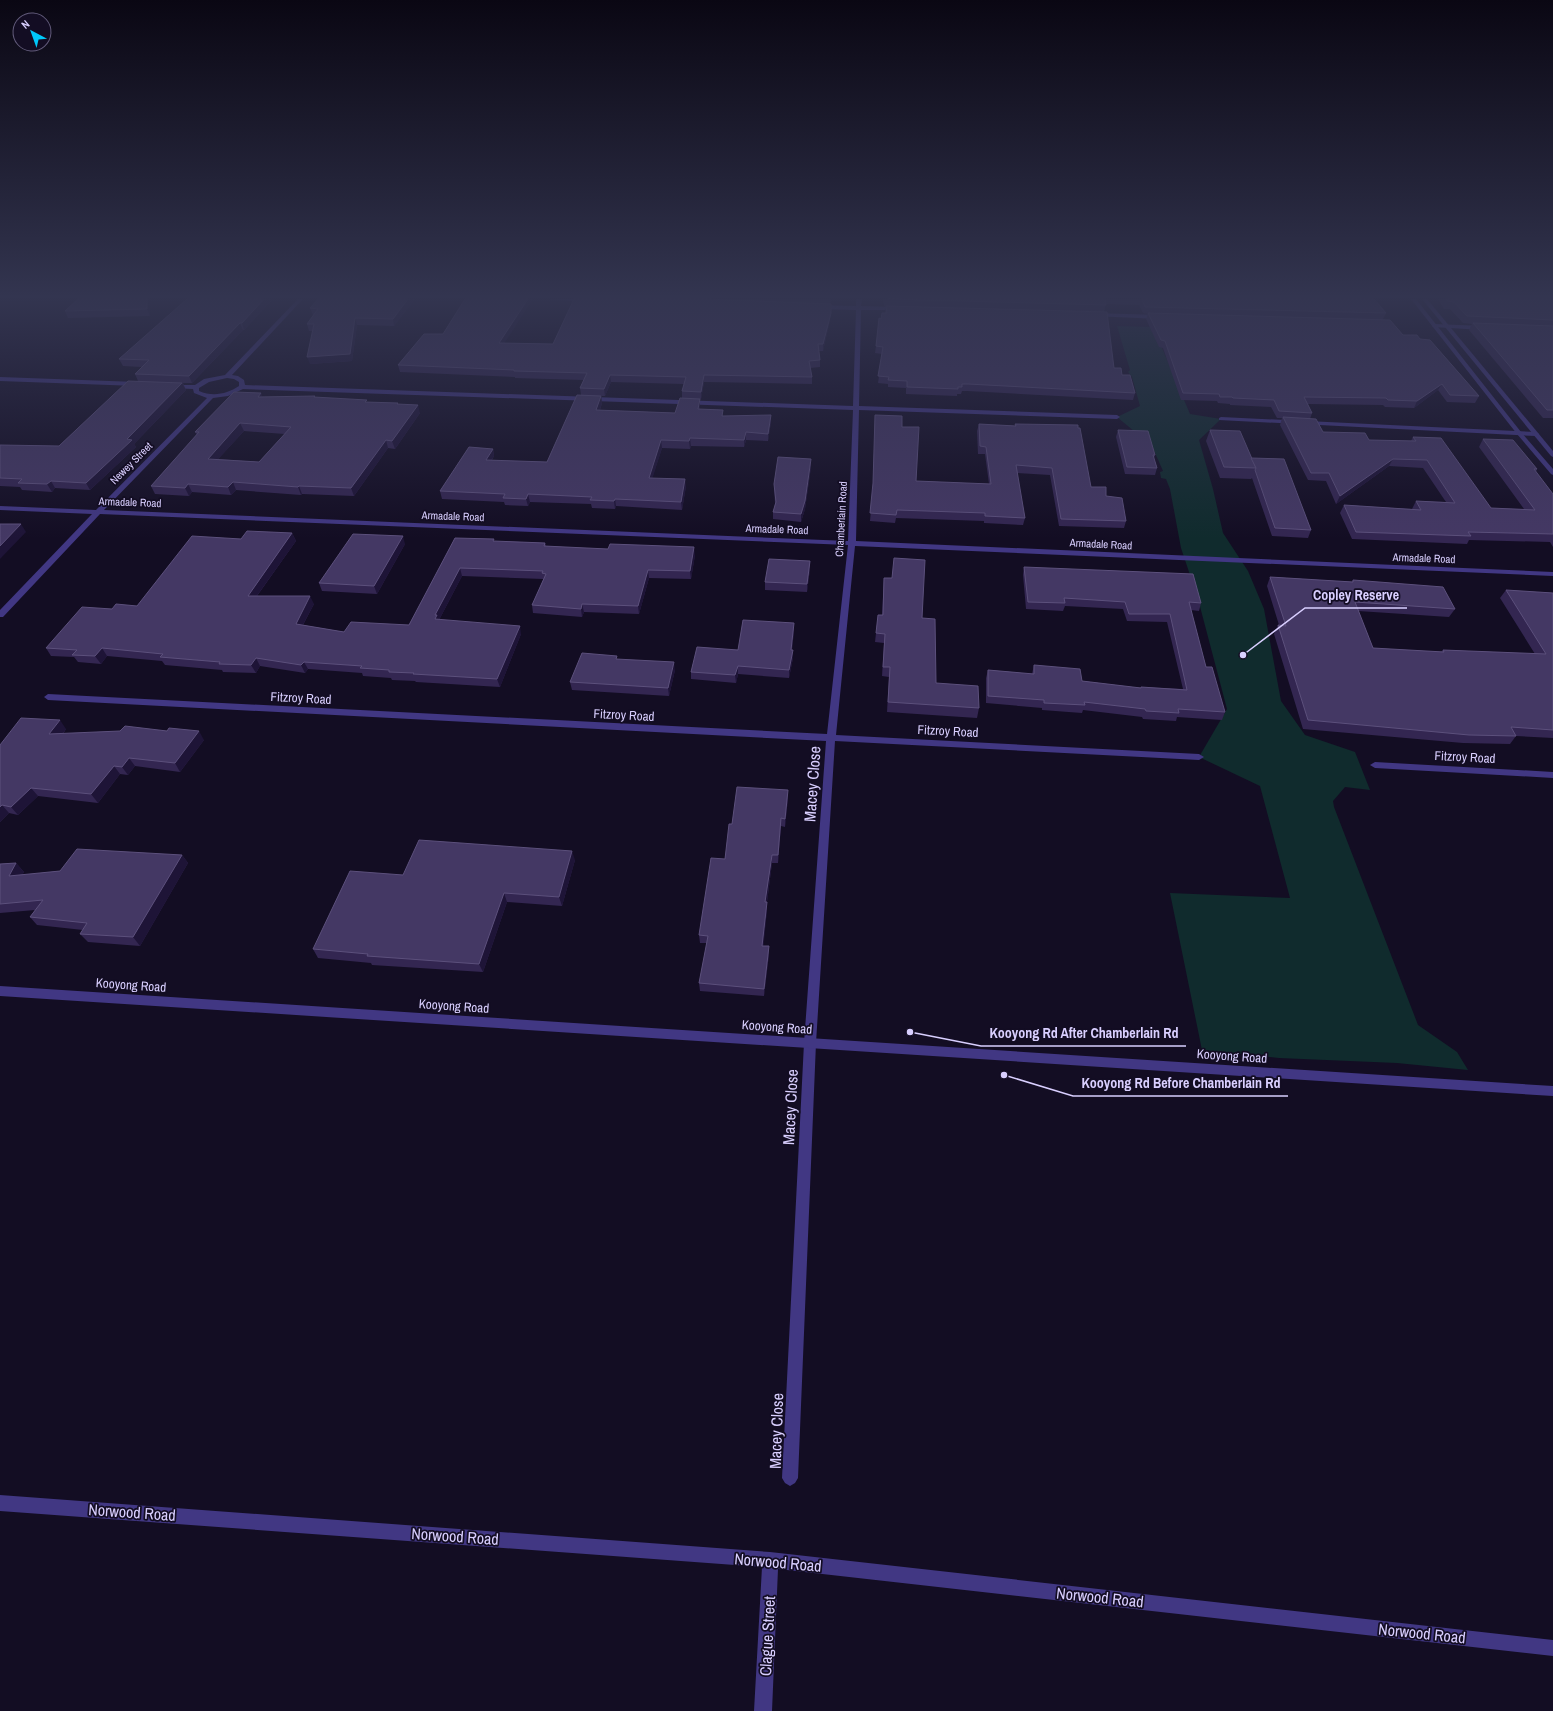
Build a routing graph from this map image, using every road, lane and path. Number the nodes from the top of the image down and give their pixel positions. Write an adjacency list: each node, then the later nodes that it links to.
1 (0, 379): 7 (street)
2 (211, 379): 9 (street)
3 (239, 379): 10 (street)
4 (857, 379): 12 (street, Chamberlain Road)
5 (1476, 379): 15 (street)
6 (1490, 379): 16 (street)
7 (142, 385)
8 (166, 386): 9 (street)
9 (196, 387): 11 (street)
10 (242, 387): 11 (street); 12 (street)
11 (211, 397): 20 (street, Newey Street)
12 (856, 408): 13 (street); 21 (street, Chamberlain Road)
13 (1117, 417)
14 (1222, 419): 15 (street)
15 (1519, 433): 16 (street); 18 (street)
16 (1536, 434): 17 (street)
17 (1553, 455)
18 (1553, 473)
19 (0, 508): 20 (street, Armadale Road)
20 (98, 512): 21 (street, Armadale Road); 23 (street, Newey Street)
21 (852, 543): 22 (street, Armadale Road); 25 (street, Chamberlain Road)
22 (1553, 574)
23 (0, 615)
24 (48, 697): 25 (street, Fitzroy Road)
25 (830, 739): 26 (street, Fitzroy Road); 30 (street, Macey Close)
26 (1199, 757)
27 (1375, 765): 28 (street, Fitzroy Road)
28 (1553, 775)
29 (0, 991): 30 (street, Kooyong Road)
30 (810, 1043): 31 (street, Kooyong Road); 32 (street, Macey Close)
31 (1553, 1091)
32 (790, 1478)
33 (0, 1503): 34 (street, Norwood Road)
34 (770, 1560): 35 (street, Norwood Road); 36 (street, Clague Street)
35 (1553, 1648)
36 (763, 1711)

